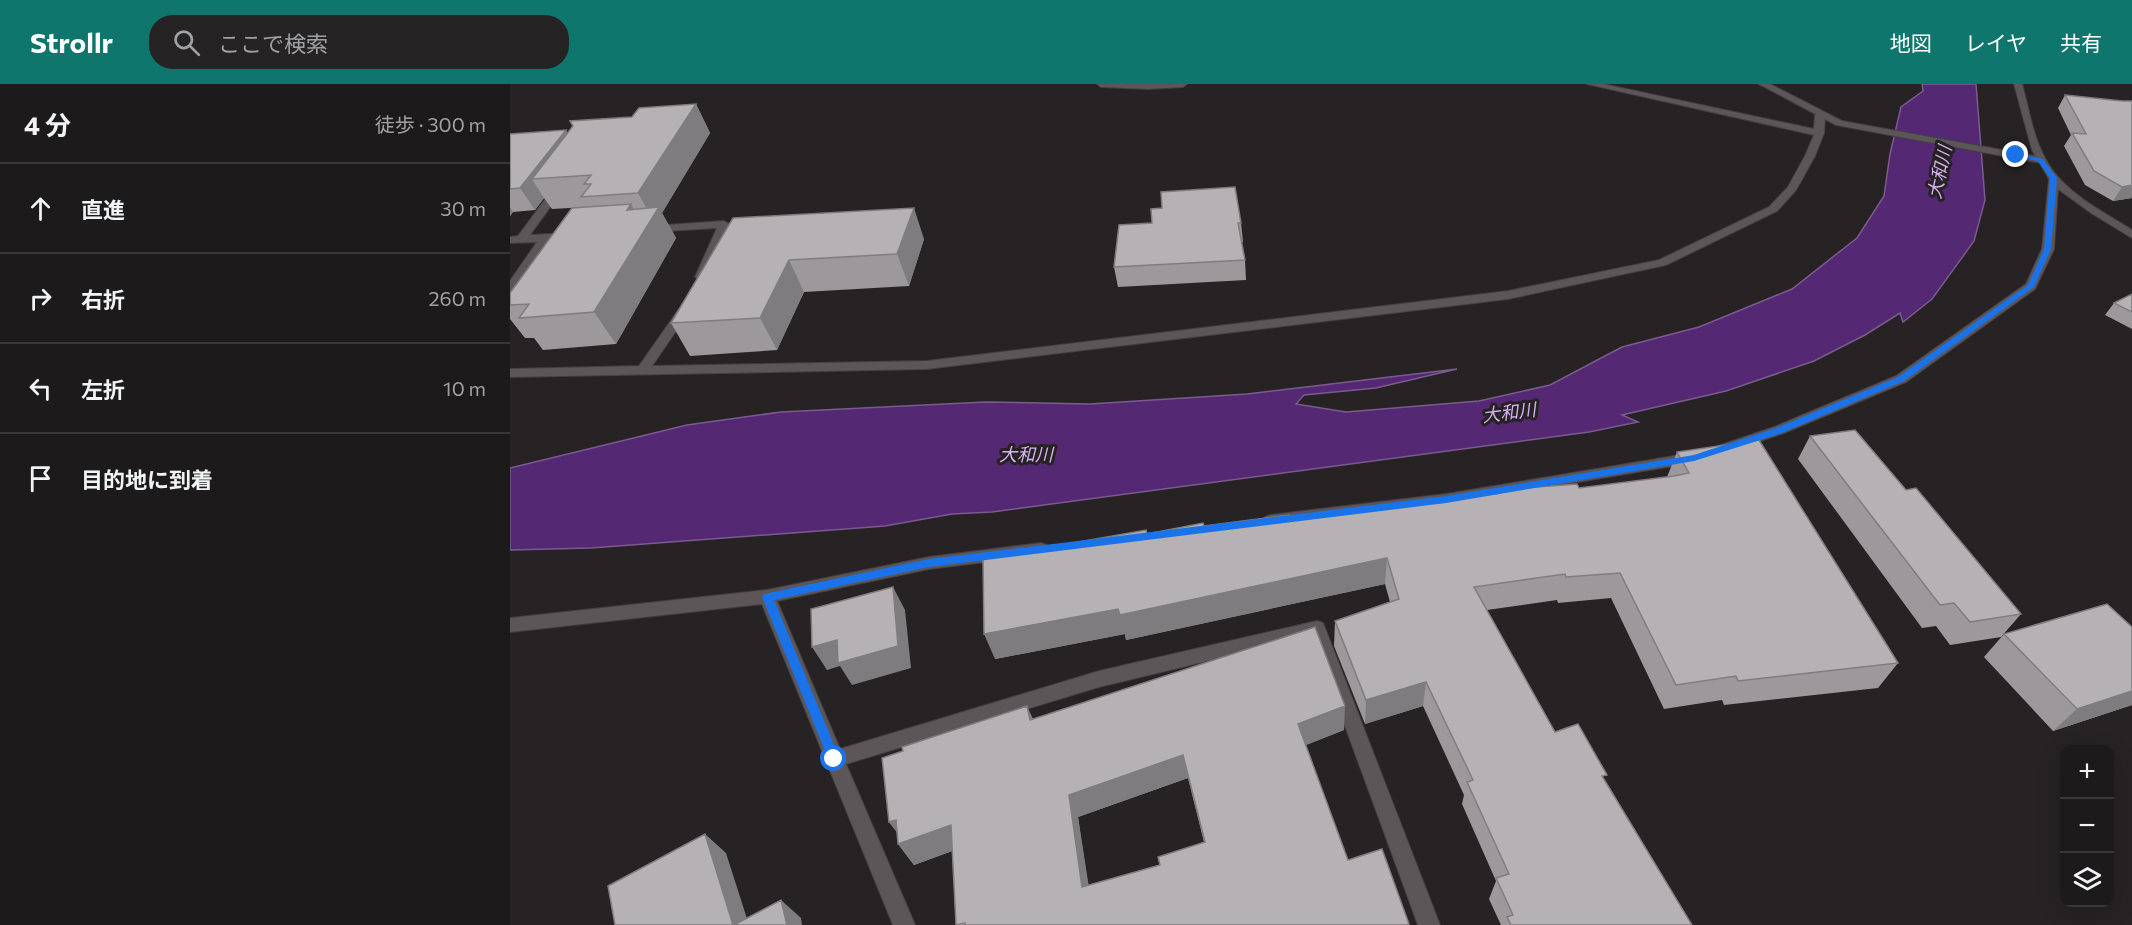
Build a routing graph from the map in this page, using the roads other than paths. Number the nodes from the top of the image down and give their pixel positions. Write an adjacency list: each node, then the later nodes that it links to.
1 (1101, 84): 2 (street)
2 (1183, 84)
3 (1591, 84): 7 (street)
4 (1763, 84): 6 (street)
5 (2018, 84): 8 (street)
6 (1820, 115): 7 (street); 8 (street)
7 (1819, 133): 17 (street)
8 (2040, 160): 9 (street)
9 (2054, 178): 13 (street); 19 (street)
10 (563, 182): 15 (street)
11 (641, 230): 17 (street)
12 (581, 235): 14 (street)
13 (2132, 235)
14 (545, 237): 15 (street); 16 (street)
15 (516, 240)
16 (510, 290)
17 (642, 371): 18 (street)
18 (510, 373)
19 (1258, 523)
20 (1058, 547): 21 (street)
21 (767, 597): 22 (street); 23 (street)
22 (510, 625)
23 (834, 759): 24 (street); 25 (street)
24 (904, 925)
25 (1429, 925)

